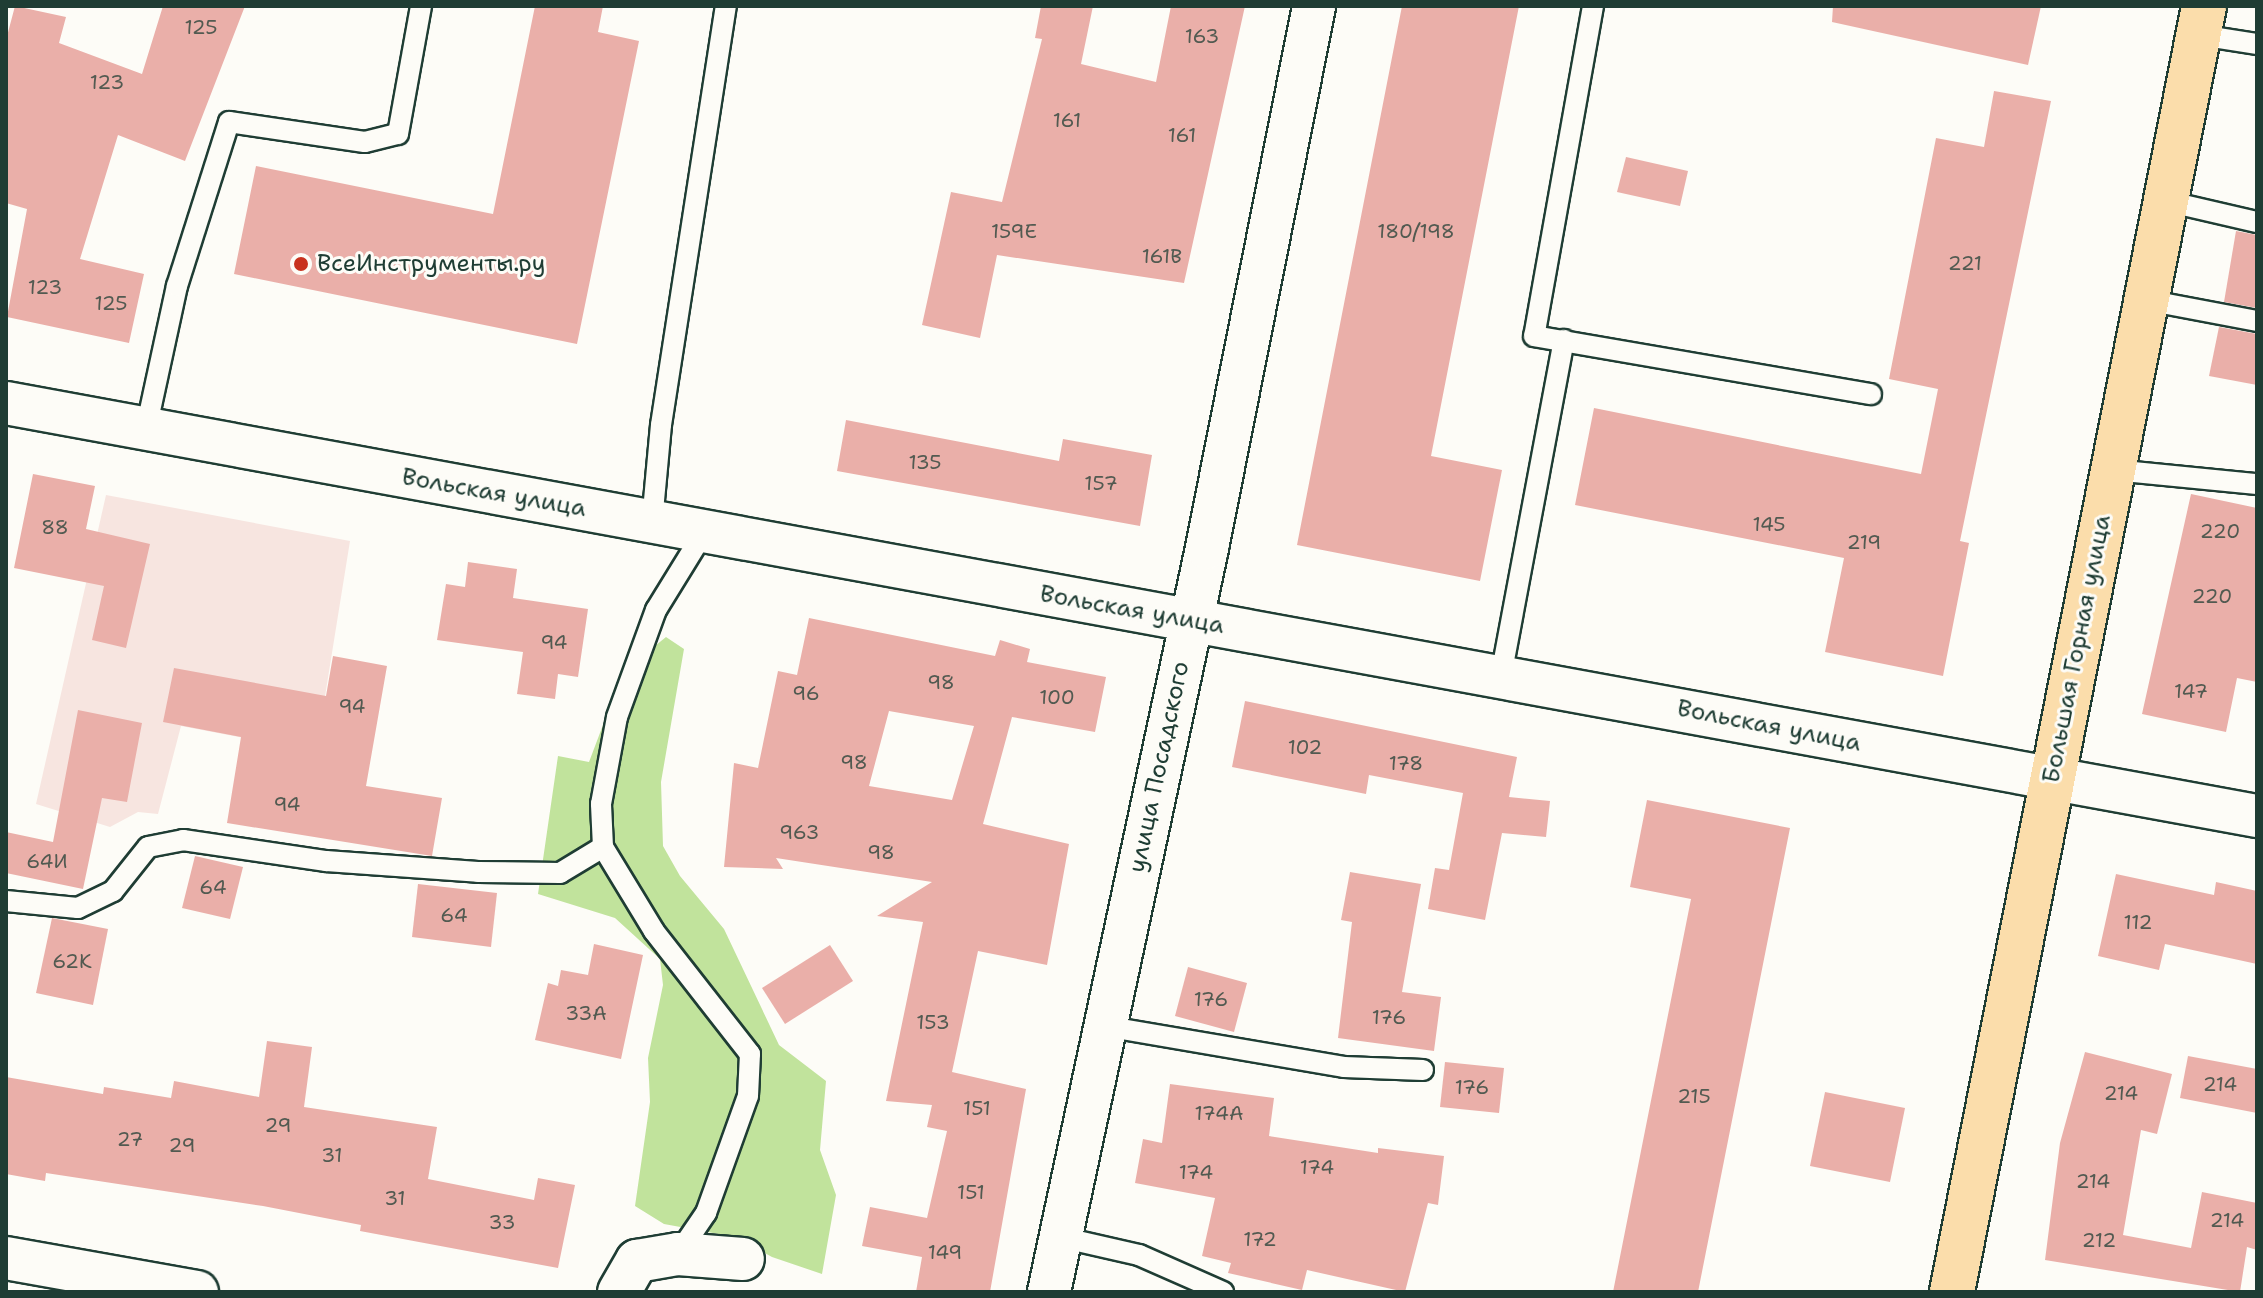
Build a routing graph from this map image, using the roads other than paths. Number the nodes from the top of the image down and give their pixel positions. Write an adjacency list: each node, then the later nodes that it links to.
1 (421, 6): 14 (lane)
2 (726, 6): 17 (lane)
3 (1314, 6): 19 (street, улица Посадского)
4 (1593, 6): 11 (lane)
5 (2202, 21): 6 (lane); 7 (main road, Большая Горная улица)
6 (2257, 44)
7 (2166, 201): 8 (lane); 9 (main road, Большая Горная улица)
8 (2257, 222)
9 (2146, 300): 10 (lane); 15 (main road, Большая Горная улица)
10 (2257, 321)
11 (1564, 340): 12 (lane); 20 (lane)
12 (1871, 394)
13 (6, 403): 14 (street, Вольская улица)
14 (146, 429): 17 (street, Вольская улица)
15 (2113, 470): 16 (lane); 21 (main road, Большая Горная улица)
16 (2257, 484)
17 (652, 522): 18 (street, Вольская улица)
18 (704, 532): 19 (street, Вольская улица); 23 (lane)
19 (1192, 620): 20 (street, Вольская улица); 25 (street, улица Посадского)
20 (1501, 676): 21 (street, Вольская улица)
21 (2050, 779): 22 (street, Вольская улица); 31 (main road, Большая Горная улица)
22 (2257, 816)
23 (603, 847): 24 (lane); 28 (lane)
24 (6, 901)
25 (1104, 1026): 26 (lane); 27 (street, улица Посадского)
26 (1423, 1070)
27 (1060, 1237): 34 (street, улица Посадского); 35 (lane)
28 (678, 1254): 30 (street); 33 (street)
29 (6, 1258): 32 (street)
30 (743, 1259)
31 (1960, 1290)
32 (197, 1292)
33 (619, 1292)
34 (1049, 1292)
35 (1223, 1292)

